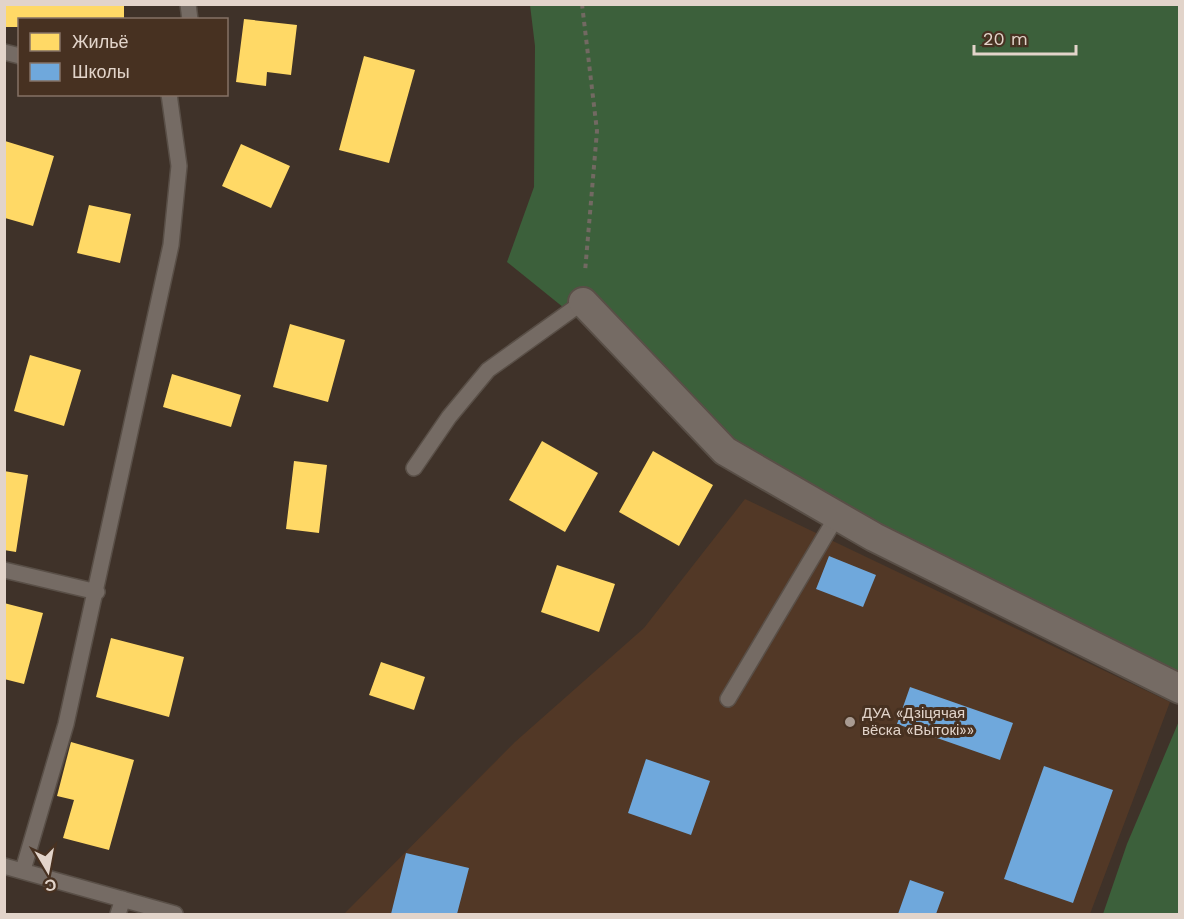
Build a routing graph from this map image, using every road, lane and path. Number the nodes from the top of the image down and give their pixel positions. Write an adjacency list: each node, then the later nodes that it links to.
1 (582, 4): 3 (path)
2 (169, 96): 7 (lane)
3 (584, 302): 4 (lane); 5 (street)
4 (414, 468)
5 (837, 516): 8 (street); 9 (lane)
6 (4, 570): 7 (lane)
7 (97, 592): 11 (lane)
8 (1179, 689)
9 (728, 699)
10 (4, 866): 11 (lane)
11 (23, 870): 12 (lane)
12 (123, 899): 13 (lane); 14 (lane)
13 (118, 915)
14 (176, 915)

